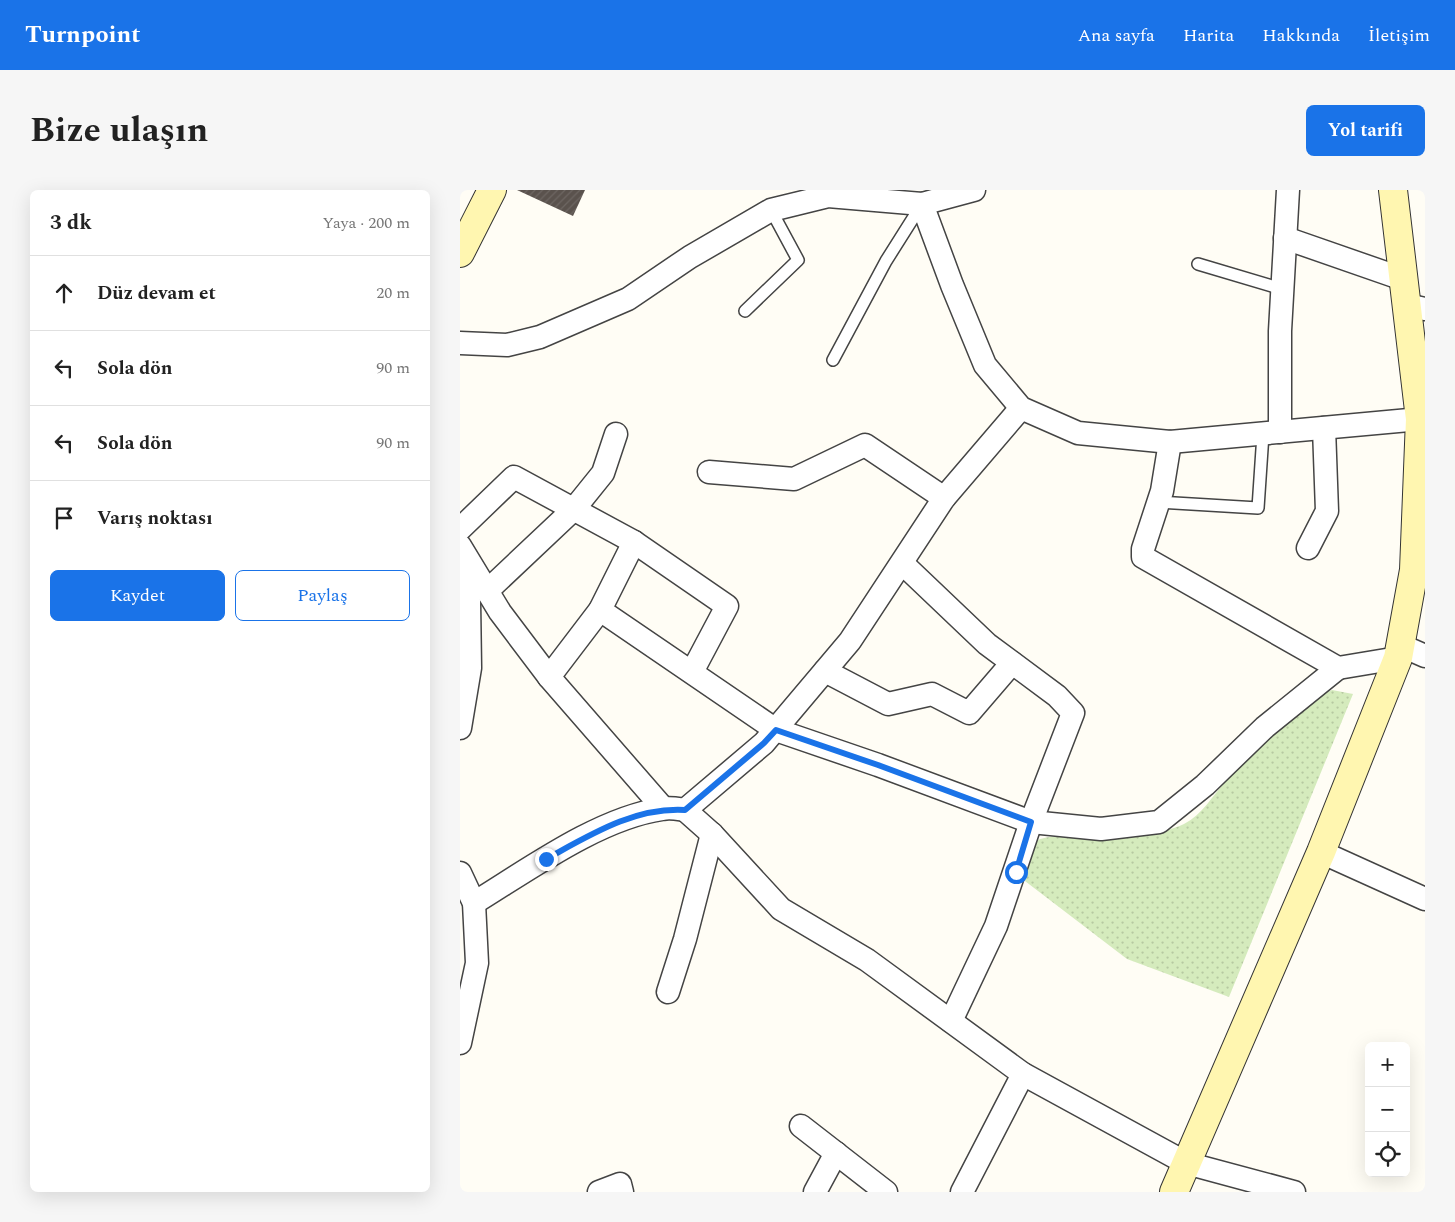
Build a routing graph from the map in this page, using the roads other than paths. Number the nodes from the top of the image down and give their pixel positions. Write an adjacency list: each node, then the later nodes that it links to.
1 (492, 190): 9 (street)
2 (1288, 190): 8 (street)
3 (1393, 190): 12 (street)
4 (966, 191): 6 (street)
5 (795, 197): 6 (street); 7 (street)
6 (922, 204): 15 (lane); 16 (street)
7 (770, 210): 13 (lane); 14 (street)
8 (1285, 238): 11 (street); 12 (street)
9 (460, 253)
10 (1198, 264): 11 (lane)
11 (1282, 289): 19 (street)
12 (1412, 298): 17 (street)
13 (745, 311)
14 (460, 343)
15 (833, 360)
16 (1021, 408): 21 (street); 23 (street)
17 (1422, 426): 18 (street); 28 (street)
18 (1324, 428): 19 (street); 30 (street)
19 (1272, 433): 21 (street); 24 (lane)
20 (616, 434): 25 (street)
21 (1170, 442): 24 (street)
22 (709, 472): 23 (street)
23 (944, 498): 32 (street)
24 (1158, 502): 38 (street)
25 (574, 509): 26 (street); 27 (street); 33 (street)
26 (460, 530)
27 (634, 542): 34 (street); 40 (street)
28 (1420, 545): 35 (street)
29 (460, 546): 33 (street)
30 (1308, 548)
31 (460, 562): 42 (street)
32 (903, 564): 37 (street); 39 (street)
33 (487, 591): 41 (street)
34 (600, 610): 40 (street); 41 (street)
35 (1399, 651): 36 (street); 38 (street); 48 (street)
36 (1425, 656)
37 (1012, 663): 39 (street); 46 (street)
38 (1338, 668): 46 (street)
39 (825, 671): 43 (street)
40 (692, 672): 43 (street)
41 (549, 677): 44 (street)
42 (460, 728)
43 (776, 730): 45 (street); 46 (street)
44 (663, 808): 45 (street); 51 (street)
45 (685, 810): 47 (street)
46 (1031, 822): 53 (street)
47 (712, 834): 52 (street); 53 (street)
48 (1321, 852): 50 (street); 58 (street)
49 (460, 873): 51 (street)
50 (1425, 899)
51 (474, 903): 54 (street)
52 (668, 992)
53 (951, 1021): 55 (street)
54 (460, 1043)
55 (1023, 1074): 58 (street); 63 (street)
56 (800, 1126): 57 (street)
57 (836, 1153): 61 (street); 62 (street)
58 (1186, 1163): 64 (street); 65 (street)
59 (599, 1192): 60 (street)
60 (622, 1192)
61 (815, 1192)
62 (886, 1192)
63 (962, 1192)
64 (1174, 1192)
65 (1294, 1192)

